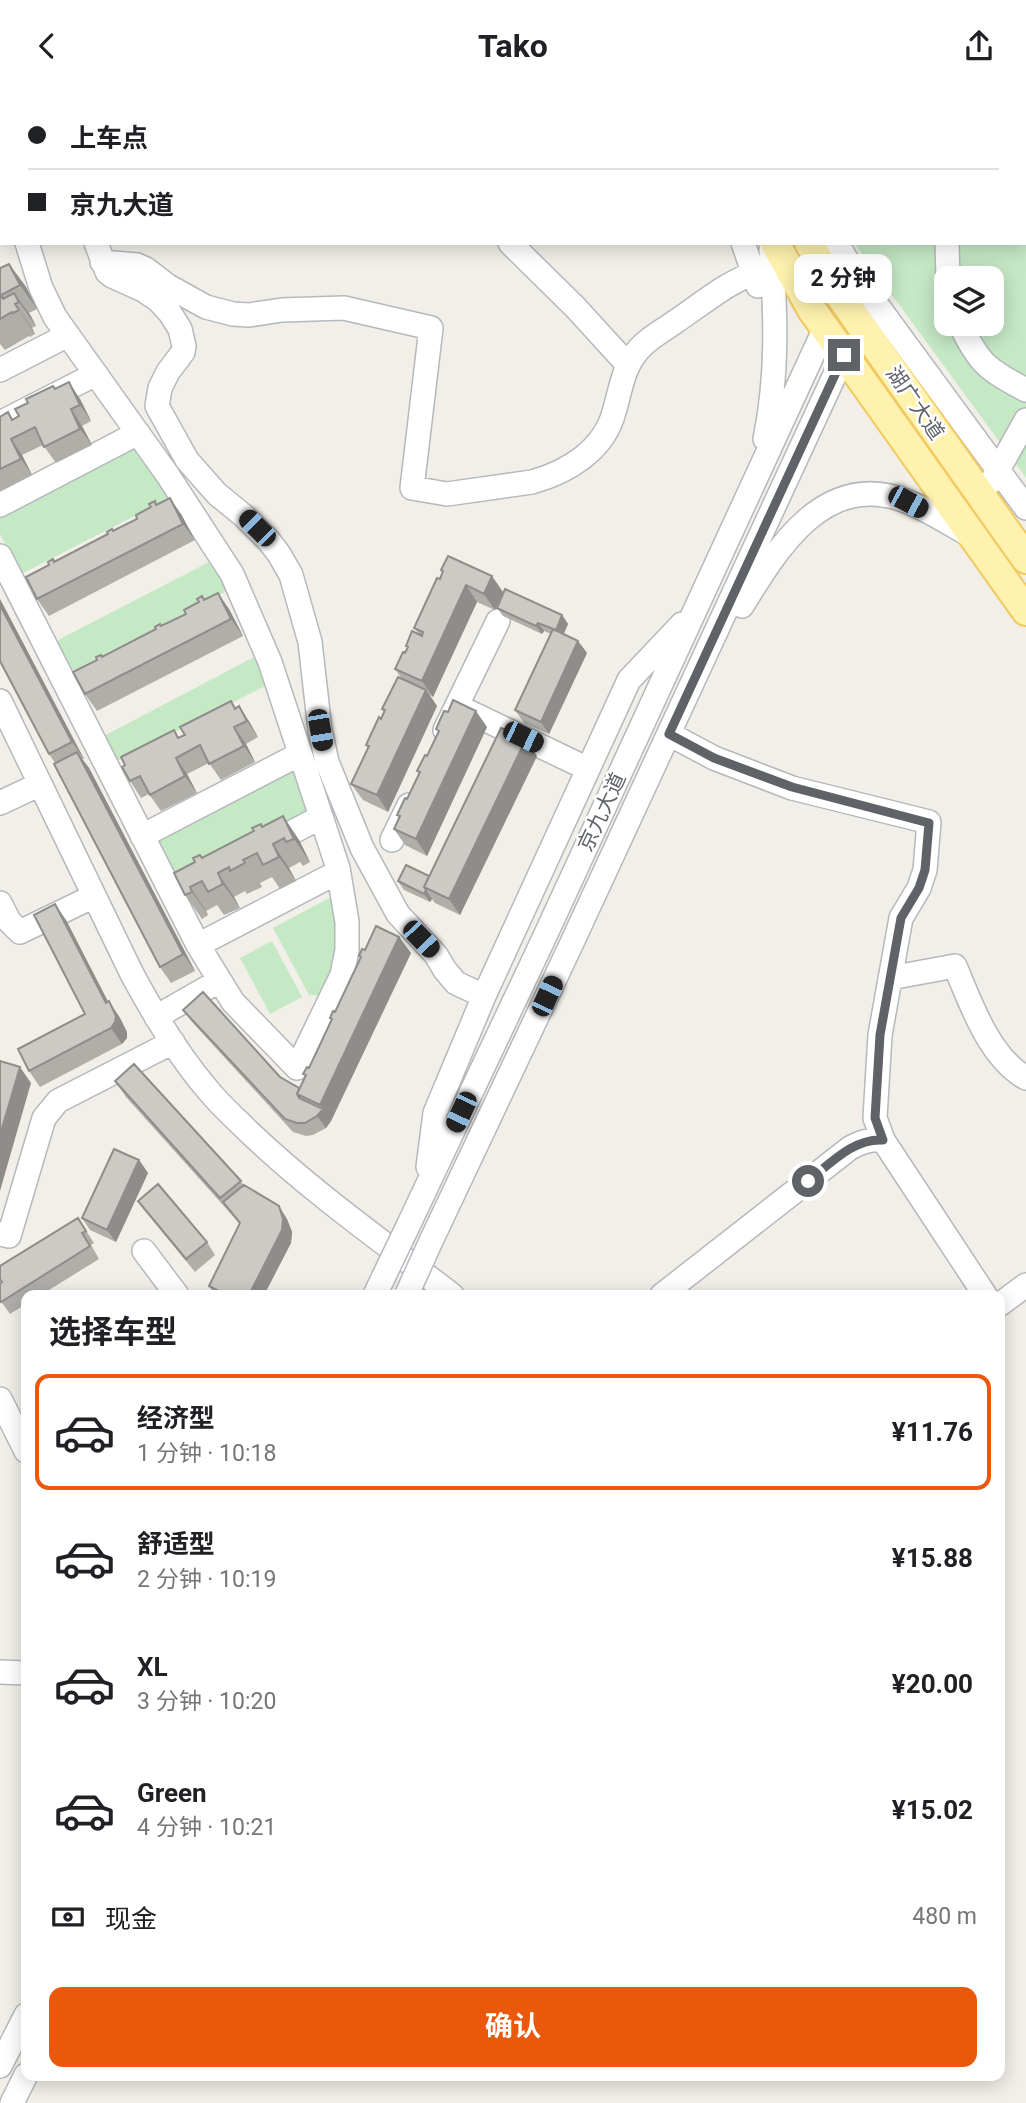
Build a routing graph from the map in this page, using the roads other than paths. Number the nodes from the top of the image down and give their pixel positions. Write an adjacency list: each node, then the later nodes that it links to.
1 (28, 245): 11 (street)
2 (512, 245): 14 (street)
3 (747, 245): 8 (street)
4 (810, 245): 24 (main road, 湖广大道)
5 (838, 245): 21 (street)
6 (947, 245): 9 (street)
7 (99, 253): 14 (street); 58 (street)
8 (767, 255): 10 (main road, 湖广大道); 14 (street); 22 (street)
9 (948, 266)
10 (825, 328): 13 (main road, 湖广大道); 22 (street, 京九大道)
11 (68, 335): 15 (street); 16 (street)
12 (966, 336): 17 (street)
13 (844, 355): 28 (main road, 湖广大道); 36 (street, 京九大道)
14 (628, 365)
15 (0, 370)
16 (96, 374): 19 (street); 20 (street)
17 (1026, 390)
18 (1026, 420): 21 (street)
19 (0, 423)
20 (138, 433): 23 (street); 25 (street)
21 (998, 471): 24 (street); 26 (street)
22 (756, 478): 33 (street, 京九大道)
23 (184, 498): 27 (street); 40 (street)
24 (983, 498): 30 (main road, 湖广大道)
25 (0, 505)
26 (1026, 508)
27 (160, 510)
28 (973, 537): 34 (main road, 湖广大道); 36 (street)
29 (0, 556): 32 (street)
30 (1026, 559)
31 (39, 573): 32 (street)
32 (15, 585): 47 (street)
33 (696, 608): 42 (street); 63 (street, 京九大道)
34 (1026, 611)
35 (498, 621): 38 (street)
36 (688, 692): 39 (street, 京九大道)
37 (0, 701): 43 (street)
38 (457, 706): 41 (street); 42 (street)
39 (669, 734): 56 (street); 69 (street, 京九大道, bridge)
40 (300, 754): 46 (street); 47 (street)
41 (433, 755)
42 (588, 769): 58 (street)
43 (40, 784): 45 (street); 53 (street)
44 (415, 792): 48 (street)
45 (0, 803)
46 (321, 817): 49 (street); 50 (street)
47 (142, 836): 52 (street)
48 (392, 840)
49 (252, 853)
50 (338, 871): 55 (street); 57 (street)
51 (195, 883): 52 (street)
52 (172, 895): 55 (street)
53 (94, 896): 54 (street); 59 (street)
54 (0, 903)
55 (198, 945): 57 (street)
56 (890, 978): 61 (street); 62 (street)
57 (219, 981): 59 (street)
58 (484, 996): 63 (street)
59 (156, 1017): 60 (street)
60 (173, 1042): 64 (street); 70 (street)
61 (1026, 1078)
62 (883, 1140): 71 (street); 72 (street)
63 (426, 1188): 67 (street, 京九大道, bridge)
64 (0, 1234)
65 (145, 1251): 68 (street)
66 (1026, 1285): 73 (street)
67 (379, 1286)
68 (173, 1290)
69 (408, 1290)
70 (446, 1290)
71 (668, 1290)
72 (982, 1290)
73 (1005, 1301)
74 (0, 1399): 75 (street)
75 (21, 1441)
76 (0, 1672): 77 (street)
77 (21, 1673)
78 (21, 2025): 79 (street)
79 (0, 2066)
80 (23, 2081): 81 (street)
81 (12, 2103)

